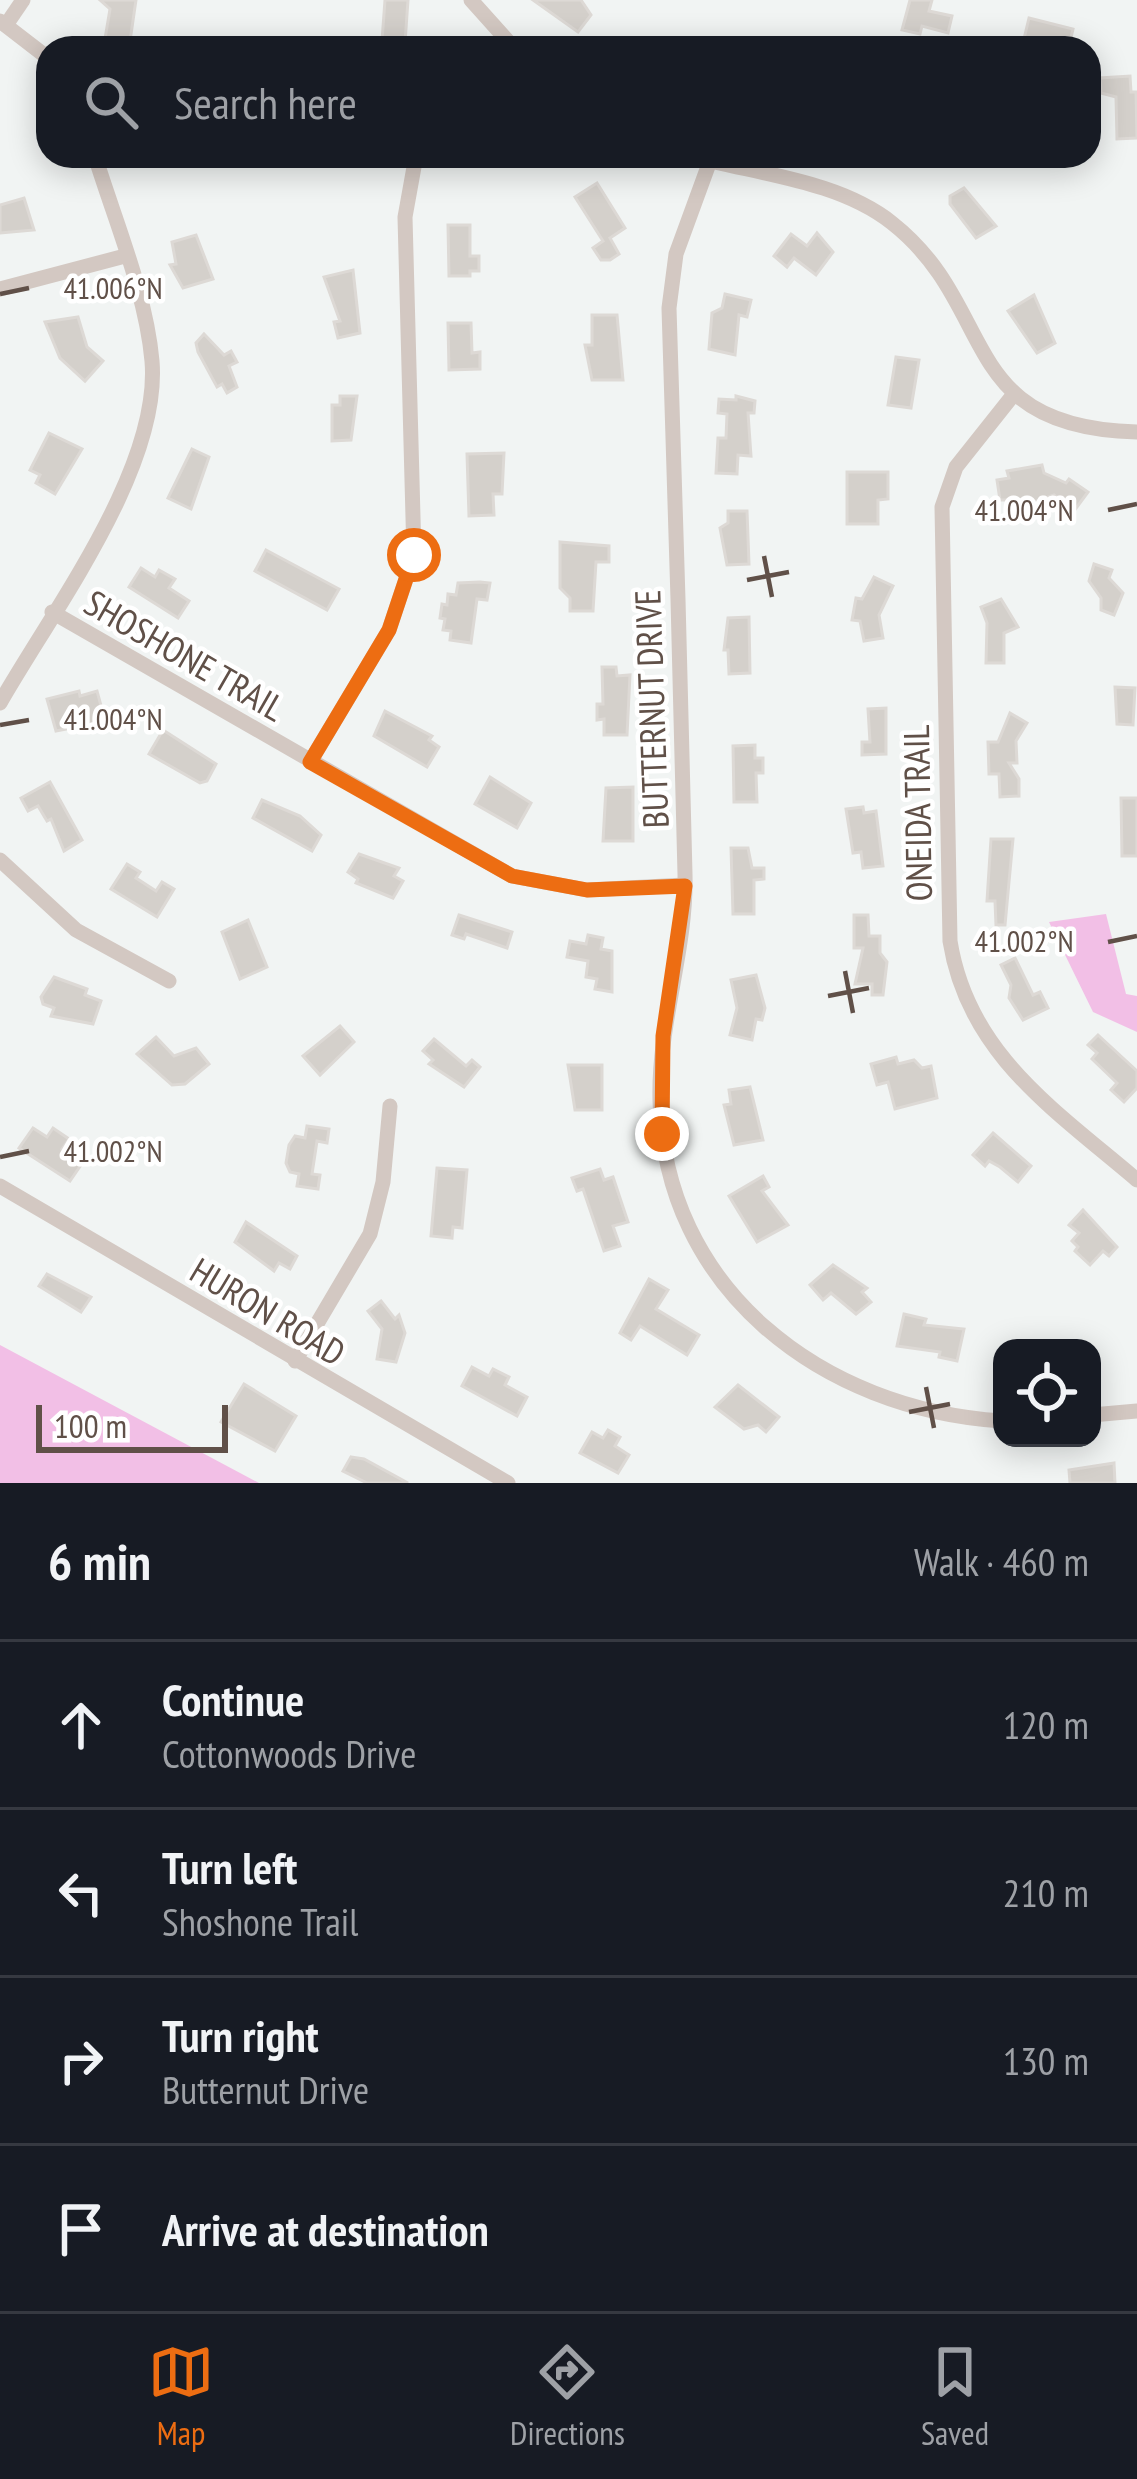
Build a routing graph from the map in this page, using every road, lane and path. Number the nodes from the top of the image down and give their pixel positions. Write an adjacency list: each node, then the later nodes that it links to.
1 (23, 0): 3 (street)
2 (471, 0): 4 (street)
3 (3, 23): 5 (street)
4 (490, 36)
5 (36, 49)
6 (99, 168): 10 (street)
7 (414, 168): 16 (street)
8 (707, 168): 18 (street, BUTTERNUT DRIVE)
9 (738, 168): 12 (street)
10 (125, 256): 11 (street); 14 (street)
11 (0, 290)
12 (1014, 394): 13 (street); 21 (street, ONEIDA TRAIL)
13 (1137, 432)
14 (52, 612): 15 (street); 16 (street, SHOSHONE TRAIL)
15 (0, 703)
16 (310, 762): 18 (street, SHOSHONE TRAIL)
17 (0, 860): 19 (street)
18 (685, 886): 26 (street, BUTTERNUT DRIVE)
19 (169, 981)
20 (390, 1106): 23 (street)
21 (1137, 1180)
22 (0, 1186): 23 (street, HURON ROAD)
23 (296, 1361): 27 (street, HURON ROAD)
24 (1137, 1411): 25 (street)
25 (1101, 1414)
26 (993, 1420)
27 (508, 1483)

